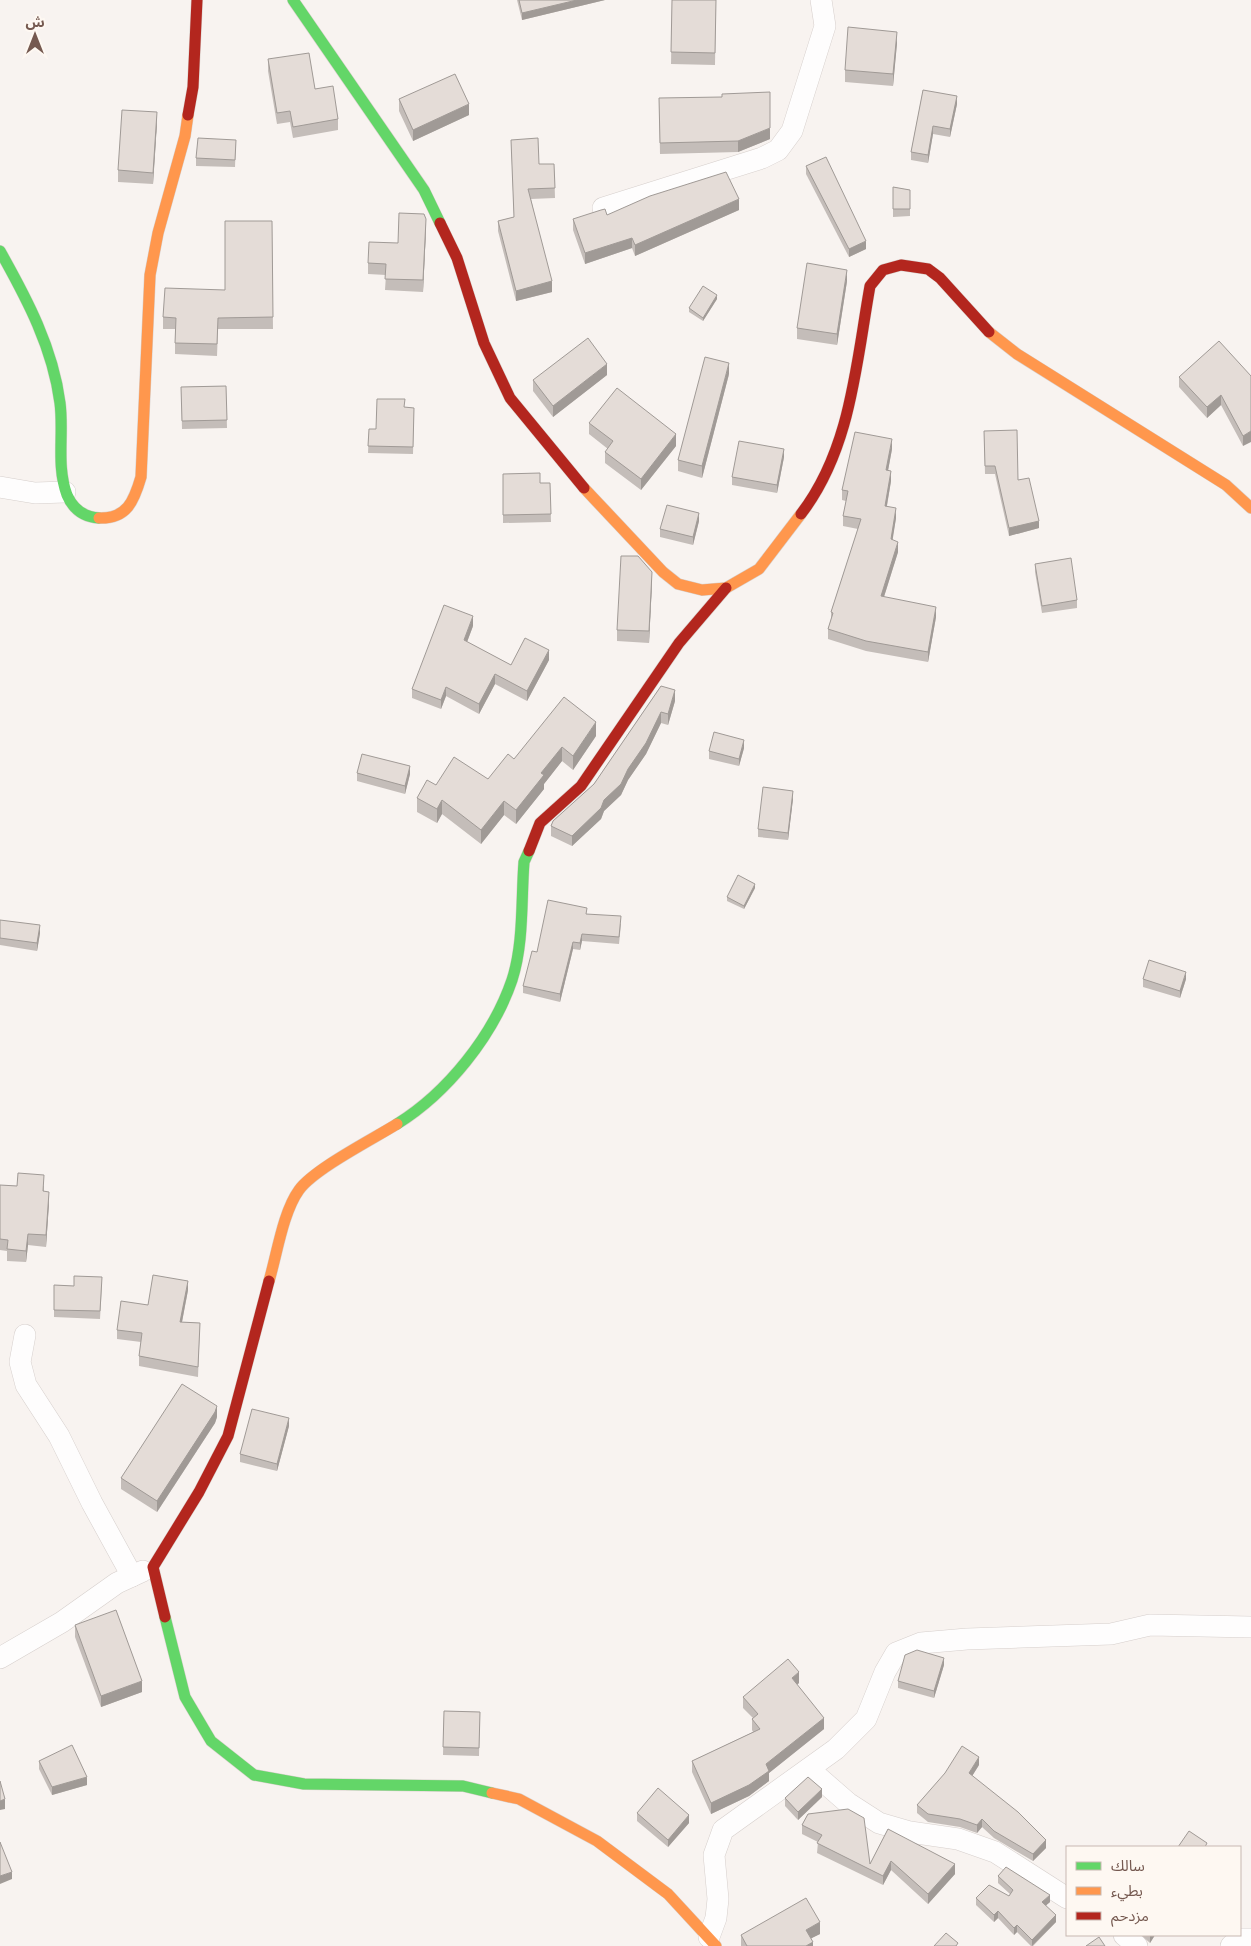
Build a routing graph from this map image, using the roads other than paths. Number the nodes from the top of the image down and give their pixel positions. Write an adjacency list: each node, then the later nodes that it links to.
1 (197, 0): 7 (main road)
2 (293, 0): 9 (main road)
3 (821, 0): 4 (street)
4 (603, 208)
5 (0, 251): 7 (main road)
6 (0, 486): 7 (street)
7 (65, 492)
8 (1251, 508): 9 (main road)
9 (726, 588): 11 (main road)
10 (25, 1335): 12 (street)
11 (153, 1567): 12 (street); 19 (main road)
12 (132, 1576): 14 (street)
13 (1251, 1627): 15 (street)
14 (0, 1658)
15 (809, 1769): 16 (street); 19 (street)
16 (1066, 1897)
17 (1125, 1936): 20 (street)
18 (1251, 1939): 21 (street)
19 (712, 1942)
20 (1138, 1946)
21 (1231, 1946)

